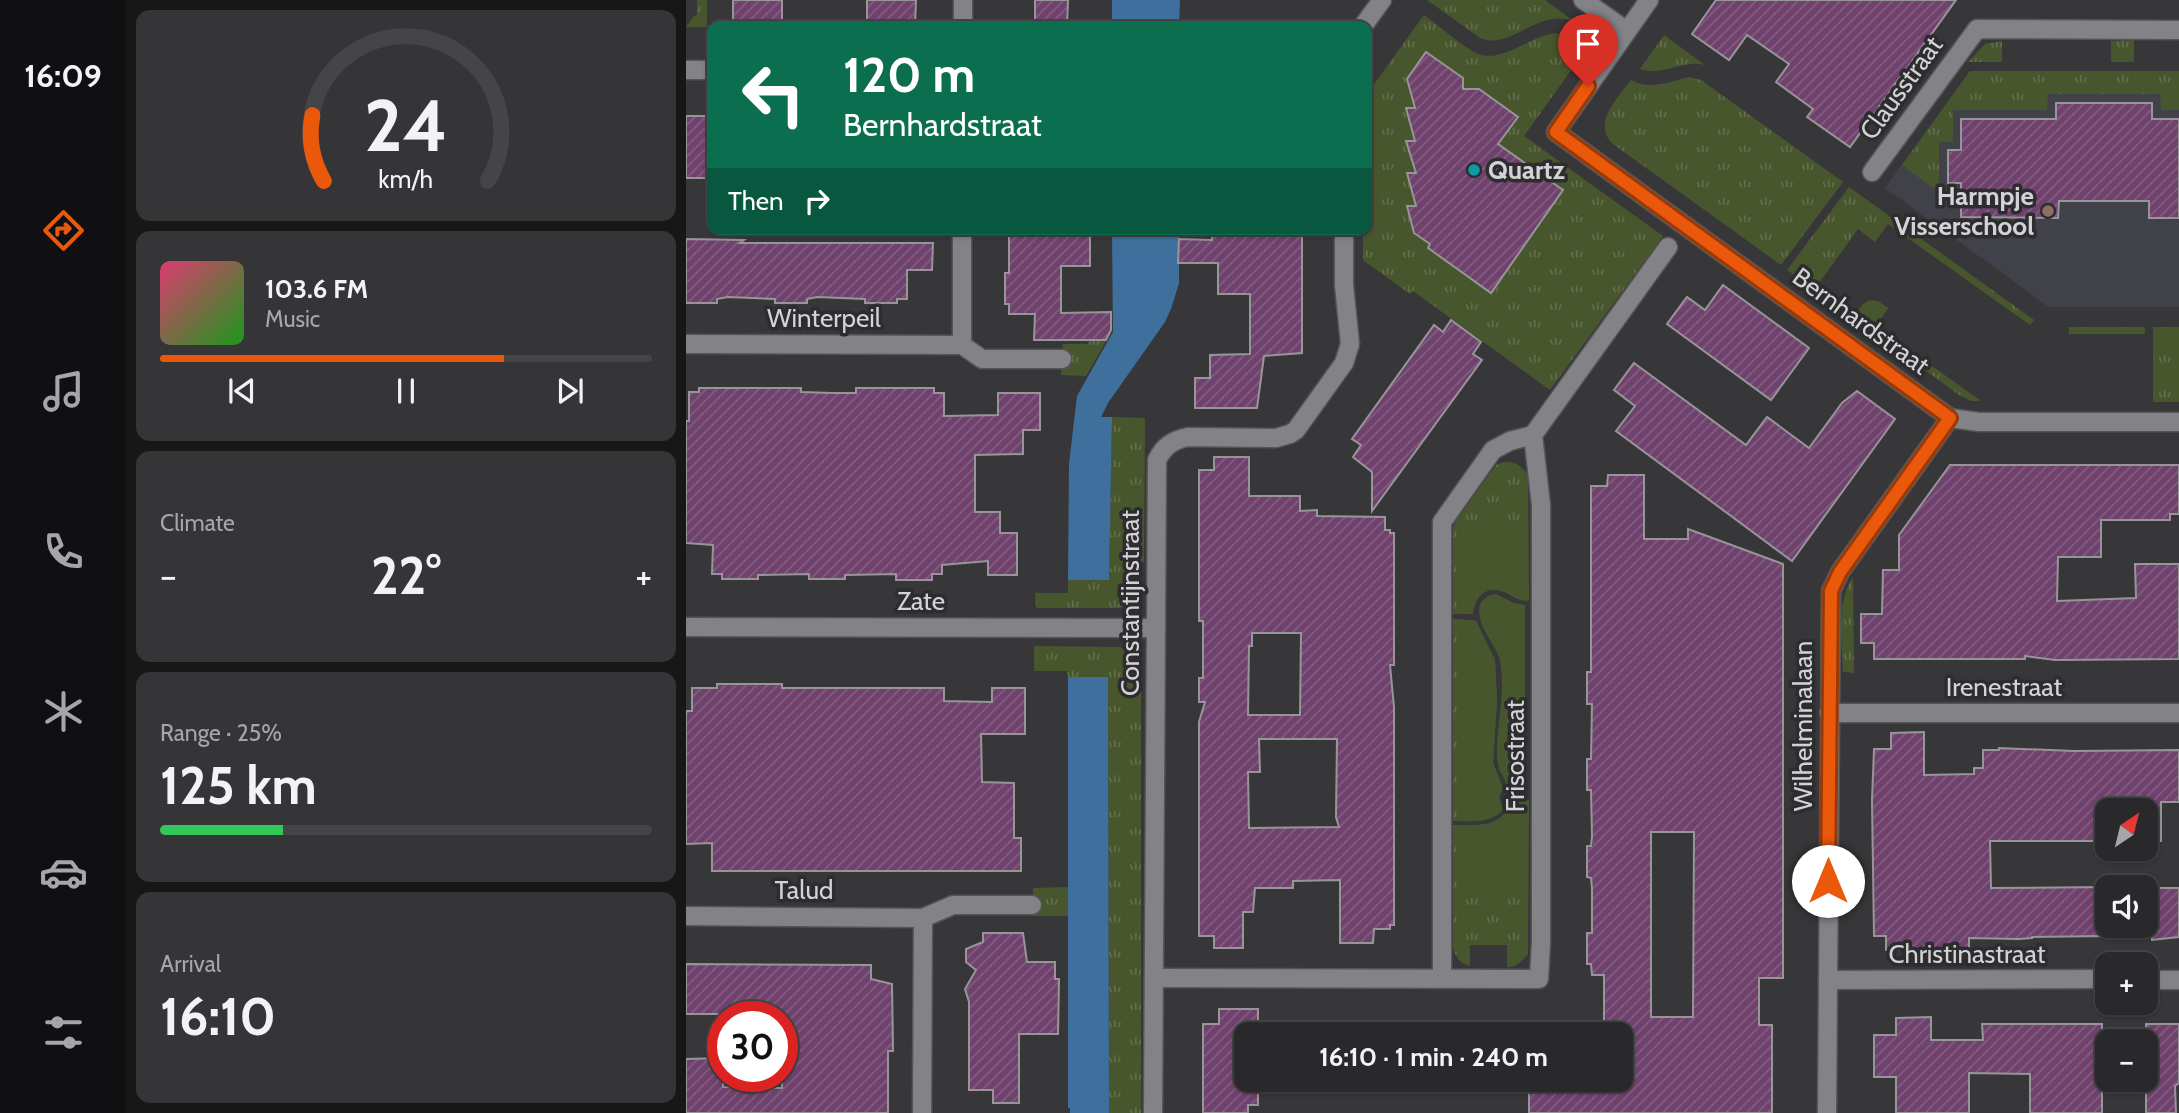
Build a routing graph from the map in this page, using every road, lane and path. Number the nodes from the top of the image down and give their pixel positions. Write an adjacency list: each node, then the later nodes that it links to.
1 (962, 0): 5 (street)
2 (1382, 0): 6 (street)
3 (1583, 0): 8 (street)
4 (1649, 0): 8 (street)
5 (962, 21)
6 (1367, 21)
7 (2179, 30): 11 (street, Clausstraat)
8 (1627, 31): 18 (street, Bernhardstraat)
9 (686, 70): 10 (street)
10 (707, 70)
11 (1872, 172)
12 (962, 235): 16 (street)
13 (1344, 235): 22 (street, Constantijnstraat)
14 (1668, 247): 20 (street)
15 (686, 344): 16 (street, Winterpeil)
16 (962, 345): 17 (street, Winterpeil)
17 (1062, 359)
18 (1950, 418): 19 (street, Bernhardstraat); 23 (street, Wilhelminalaan)
19 (2179, 422)
20 (1533, 435): 29 (street); 29 (street, Frisostraat)
21 (686, 627): 22 (street, Zate)
22 (1156, 628): 28 (street, Constantijnstraat)
23 (1829, 713): 24 (street, Irenestraat); 32 (street, Wilhelminalaan)
24 (2179, 713)
25 (1032, 905): 27 (street, Talud)
26 (686, 916): 27 (street, Talud)
27 (923, 918): 34 (street)
28 (1154, 978): 29 (street, Frisostraat); 35 (street, Constantijnstraat)
29 (1442, 978)
30 (2095, 979): 32 (street, Christinastraat)
31 (2158, 979): 33 (street)
32 (1828, 980): 36 (street, Wilhelminalaan)
33 (2179, 980)
34 (922, 1113)
35 (1153, 1113)
36 (1827, 1113)

